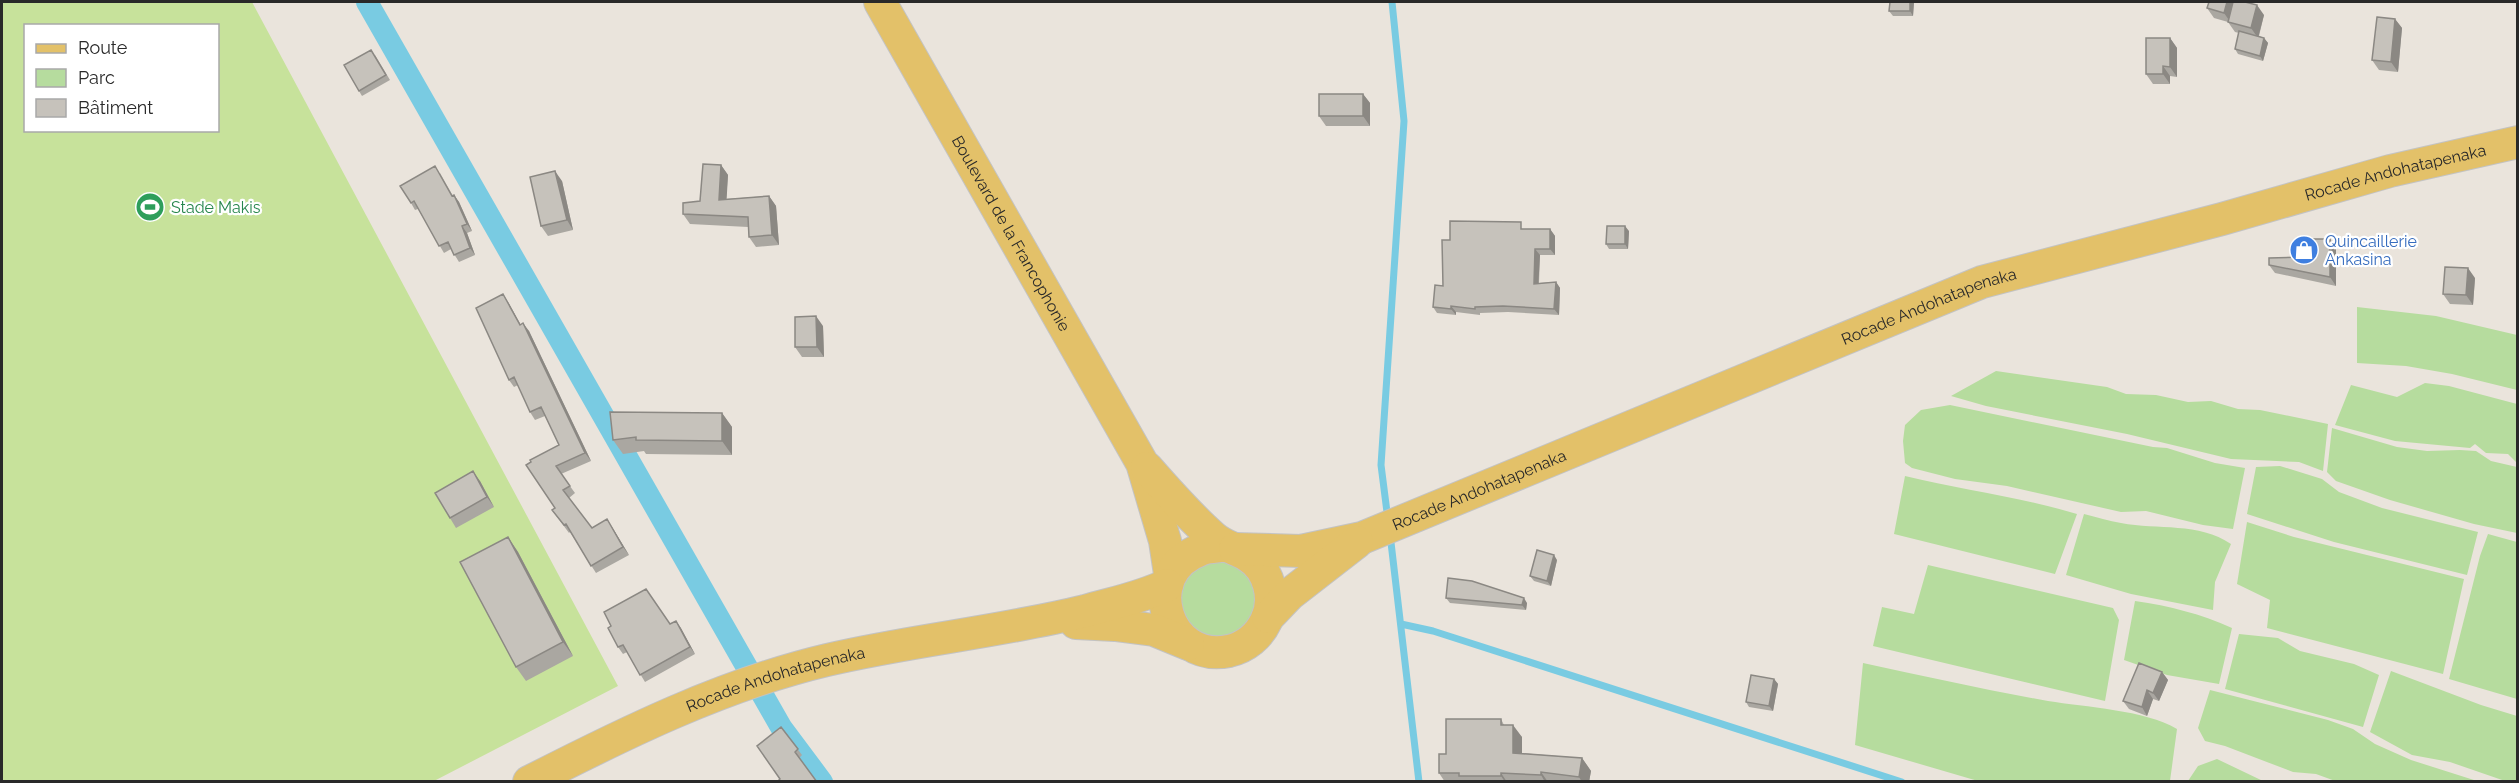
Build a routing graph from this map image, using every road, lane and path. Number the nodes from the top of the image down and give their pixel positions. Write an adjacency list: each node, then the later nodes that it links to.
1 (880, 2): 3 (main road, Boulevard de la Francophonie)
2 (2517, 142): 4 (main road, Rocade Andohatapenaka)
3 (1142, 464): 5 (main road); 6 (main road)
4 (1368, 536): 5 (main road); 7 (main road)
5 (1228, 547): 6 (main road); 7 (main road)
6 (1168, 579): 8 (main road); 9 (main road)
7 (1268, 617): 9 (main road)
8 (1039, 622): 9 (main road); 10 (main road, Rocade Andohatapenaka)
9 (1191, 645)
10 (530, 782)

